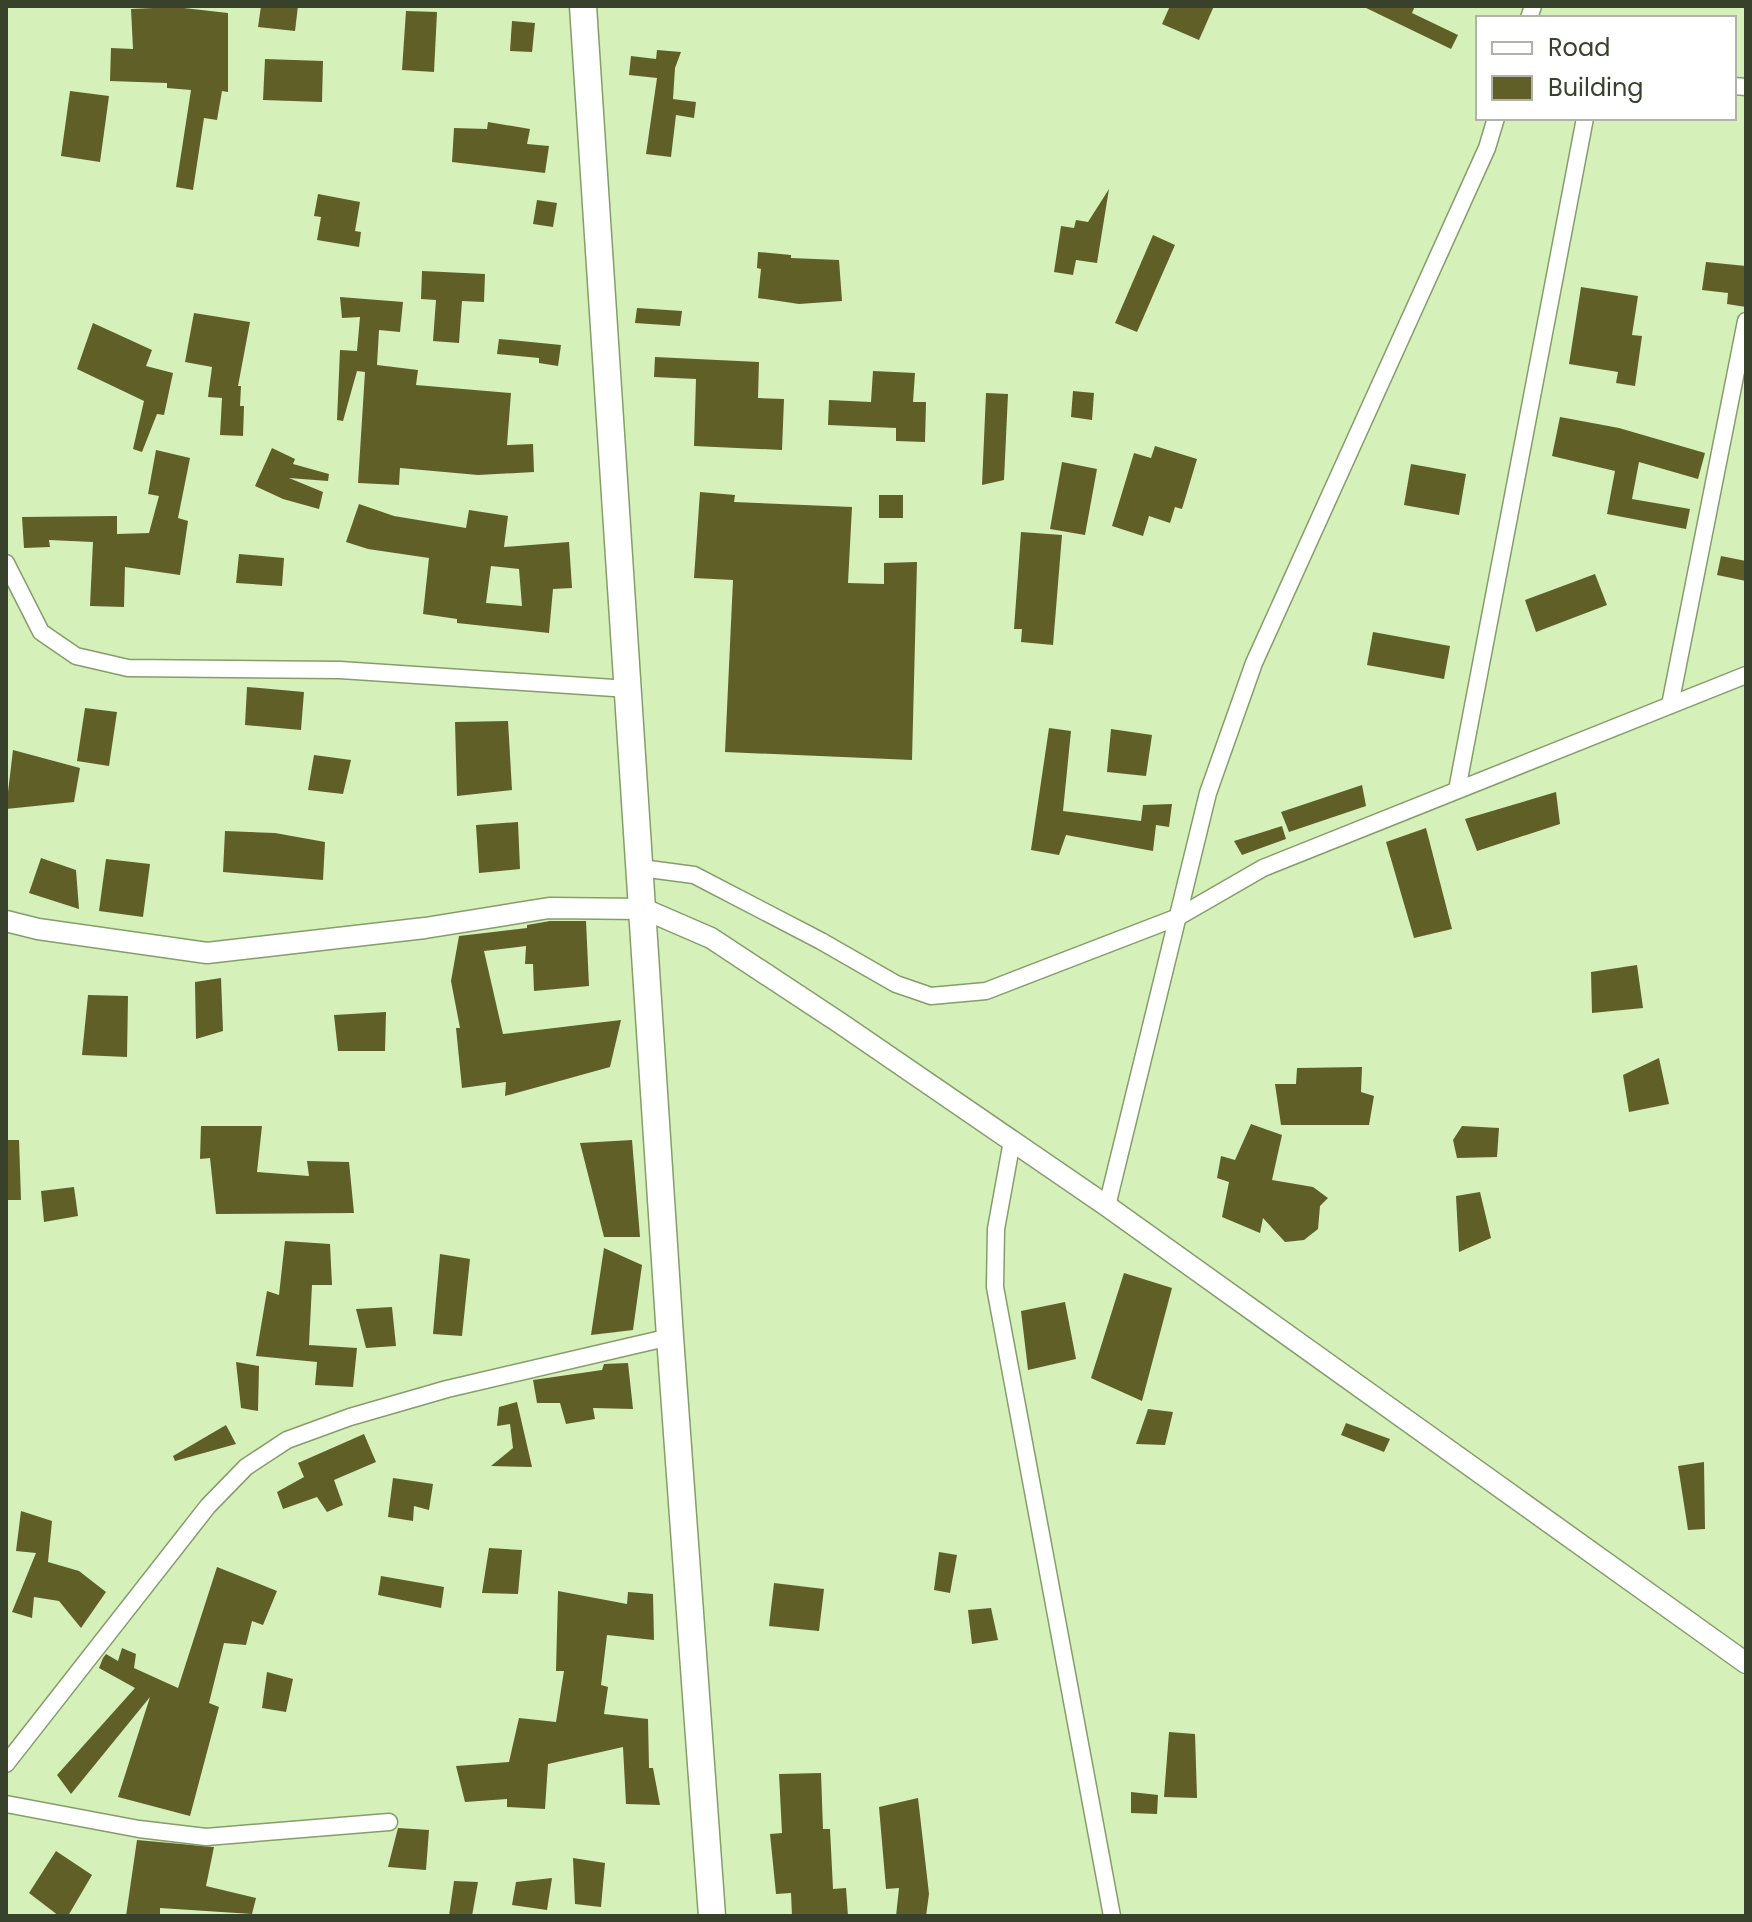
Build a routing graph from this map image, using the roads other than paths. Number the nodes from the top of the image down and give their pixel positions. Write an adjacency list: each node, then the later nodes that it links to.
1 (583, 6): 7 (main road)
2 (1495, 120): 12 (street)
3 (1585, 120): 9 (street)
4 (1746, 321): 8 (street)
5 (6, 563): 7 (street)
6 (1746, 675): 8 (street)
7 (629, 689): 10 (main road)
8 (1670, 705): 9 (street)
9 (1457, 790): 12 (street)
10 (641, 868): 11 (main road); 12 (street)
11 (644, 909): 13 (street); 14 (street); 16 (main road)
12 (1178, 917): 15 (street)
13 (6, 921)
14 (1012, 1141): 15 (street); 22 (street)
15 (1107, 1206): 17 (street)
16 (670, 1337): 18 (street); 21 (main road)
17 (1746, 1663)
18 (6, 1764)
19 (6, 1804): 20 (street)
20 (389, 1822)
21 (712, 1916)
22 (1112, 1916)

